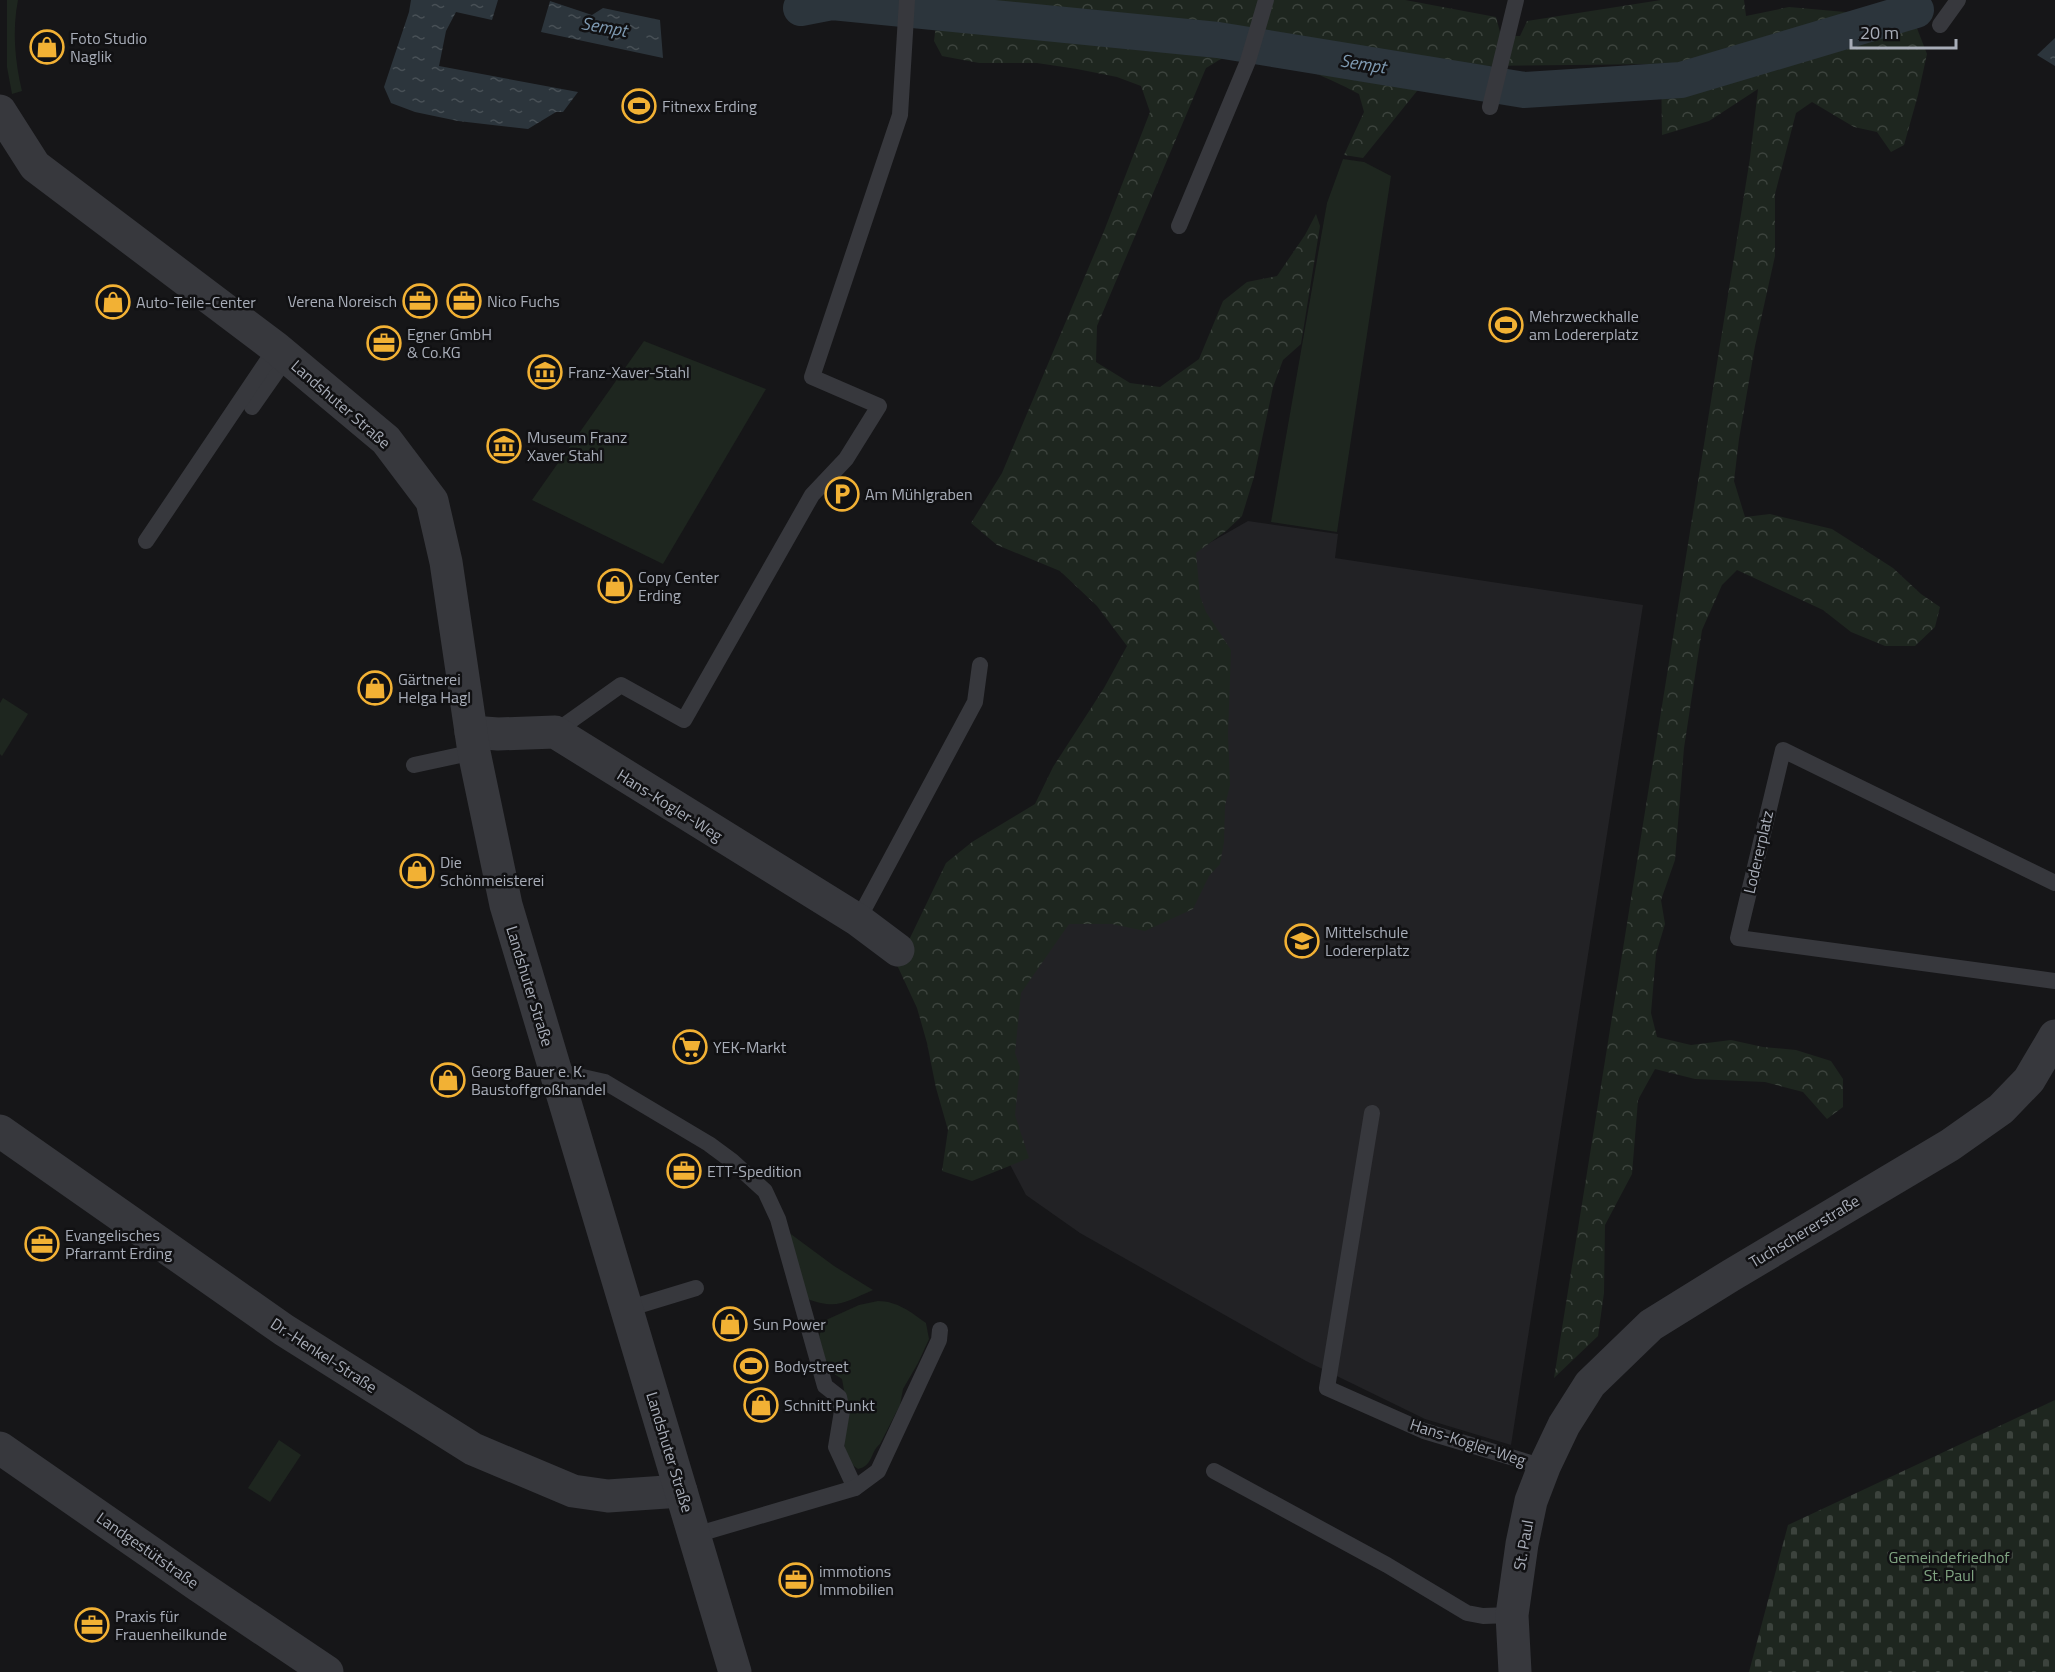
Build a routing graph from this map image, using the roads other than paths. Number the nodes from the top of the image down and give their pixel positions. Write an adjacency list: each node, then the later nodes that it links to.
1 (907, 0): 13 (lane)
2 (1266, 0): 8 (lane)
3 (1516, 0): 6 (lane)
4 (1958, 0): 5 (lane)
5 (1940, 25)
6 (1490, 106)
7 (0, 111): 9 (street, Landshuter Straße)
8 (1179, 226)
9 (282, 353): 10 (lane); 11 (lane, Landshuter Straße); 14 (street, Landshuter Straße)
10 (252, 407)
11 (146, 541)
12 (980, 665): 17 (lane)
13 (555, 732): 14 (street); 17 (street, Hans-Kogler-Weg)
14 (472, 742): 15 (lane); 21 (street, Landshuter Straße)
15 (414, 765)
16 (2055, 883): 19 (lane, Lodererplatz)
17 (858, 920): 18 (street, Hans-Kogler-Weg)
18 (898, 950)
19 (2055, 981)
20 (2052, 1050): 27 (street, Tuchschererstraße)
21 (556, 1071): 25 (street, Landshuter Straße); 31 (lane)
22 (1372, 1113): 29 (lane, Hans-Kogler-Weg)
23 (0, 1131): 32 (street, Dr.-Henkel-Straße)
24 (696, 1288): 25 (lane)
25 (627, 1310): 32 (street, Landshuter Straße)
26 (940, 1330): 31 (lane)
27 (1564, 1425): 29 (street, St. Paul)
28 (0, 1448): 35 (street, Landgestütstraße)
29 (1544, 1467): 34 (street, St. Paul)
30 (1214, 1471): 34 (lane)
31 (855, 1488): 33 (lane)
32 (681, 1491): 33 (street, Landshuter Straße)
33 (694, 1535): 36 (street, Landshuter Straße)
34 (1512, 1615): 37 (street, St. Paul)
35 (327, 1672)
36 (735, 1672)
37 (1515, 1672)

